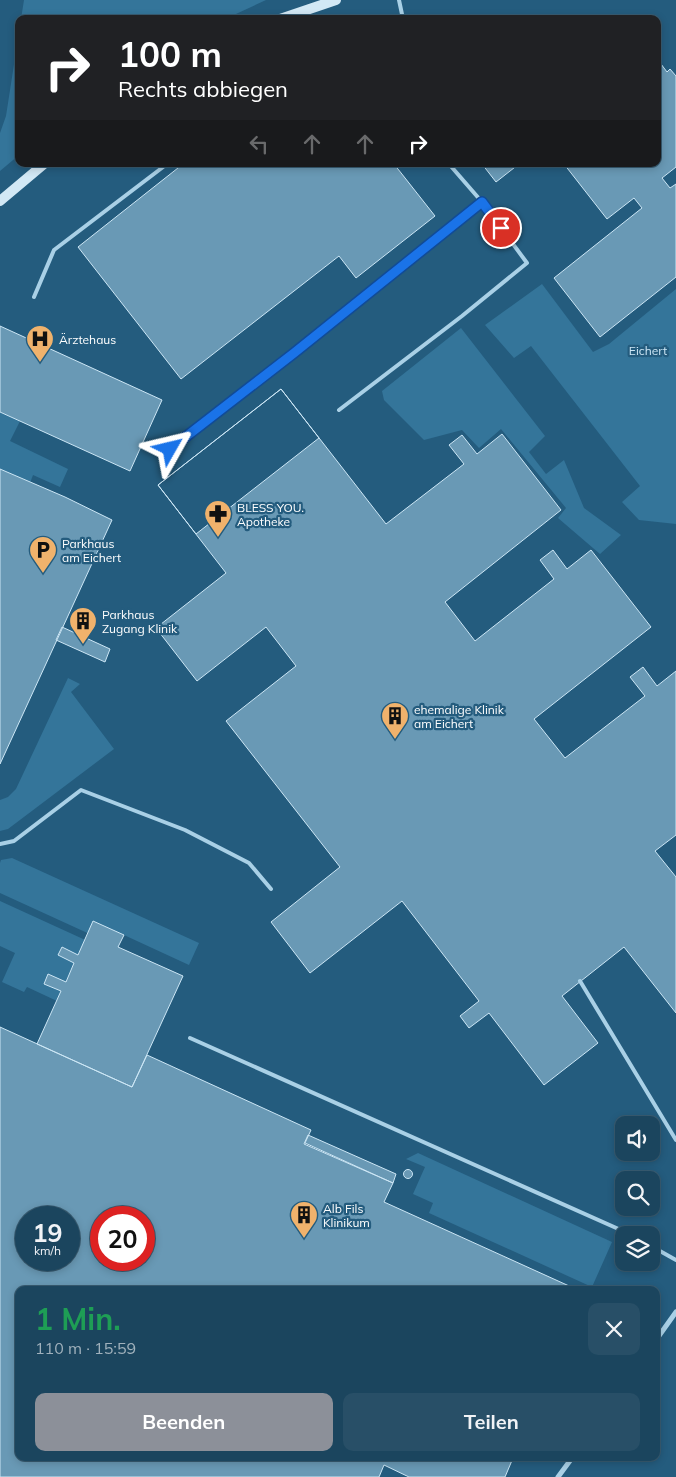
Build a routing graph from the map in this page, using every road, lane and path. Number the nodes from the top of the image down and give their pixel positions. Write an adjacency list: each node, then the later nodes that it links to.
1 (336, 0): 3 (street)
2 (399, 0): 4 (lane)
3 (292, 15)
4 (402, 15)
5 (40, 167): 8 (street)
6 (163, 167): 10 (lane)
7 (452, 167): 9 (lane)
8 (0, 201)
9 (482, 202): 11 (lane); 12 (lane)
10 (34, 297)
11 (340, 410)
12 (170, 449)
13 (0, 844): 14 (lane)
14 (271, 890)
15 (580, 982): 17 (lane)
16 (190, 1038): 18 (lane)
17 (676, 1140)
18 (615, 1227)
19 (660, 1251): 20 (lane)
20 (676, 1260)
21 (676, 1312): 22 (street)
22 (660, 1334)
23 (570, 1461): 24 (street)
24 (558, 1477)

